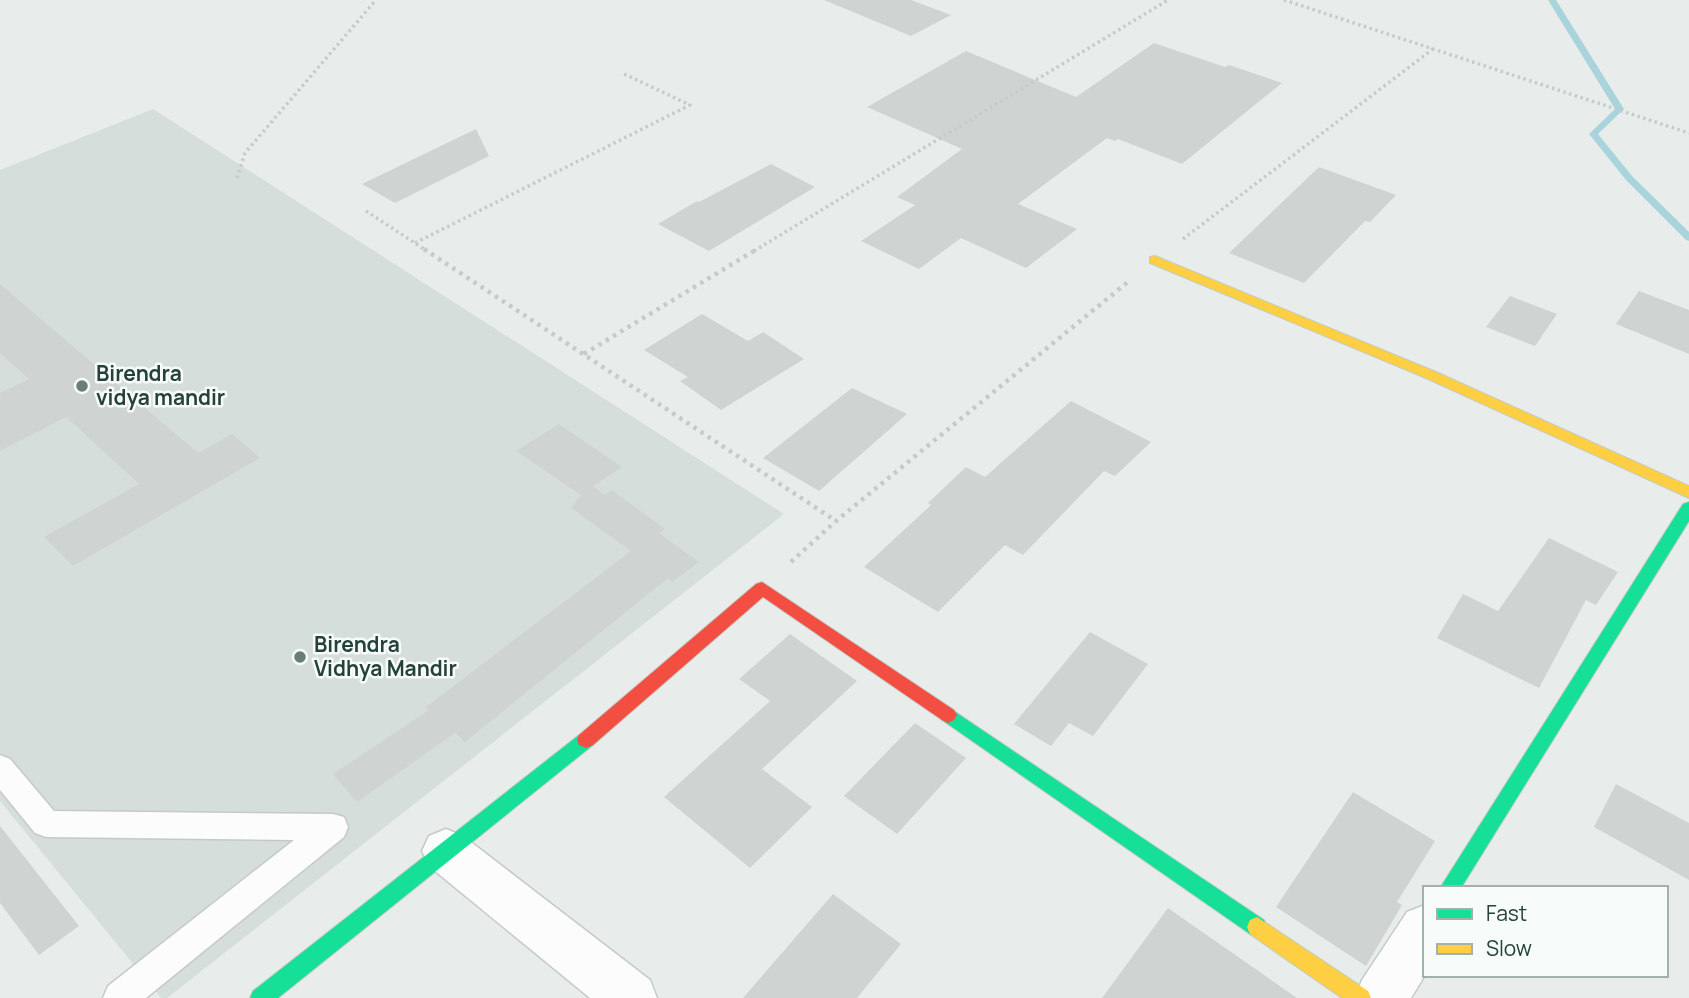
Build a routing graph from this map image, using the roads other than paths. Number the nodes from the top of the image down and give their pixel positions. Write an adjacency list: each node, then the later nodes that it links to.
1 (1155, 260): 2 (street)
2 (1689, 492)
3 (1689, 508): 6 (street)
4 (0, 768): 8 (lane)
5 (446, 851): 9 (street); 10 (street); 11 (street)
6 (1451, 886)
7 (1423, 932): 12 (street)
8 (120, 998)
9 (261, 998)
10 (632, 998)
11 (1360, 998)
12 (1381, 998)

